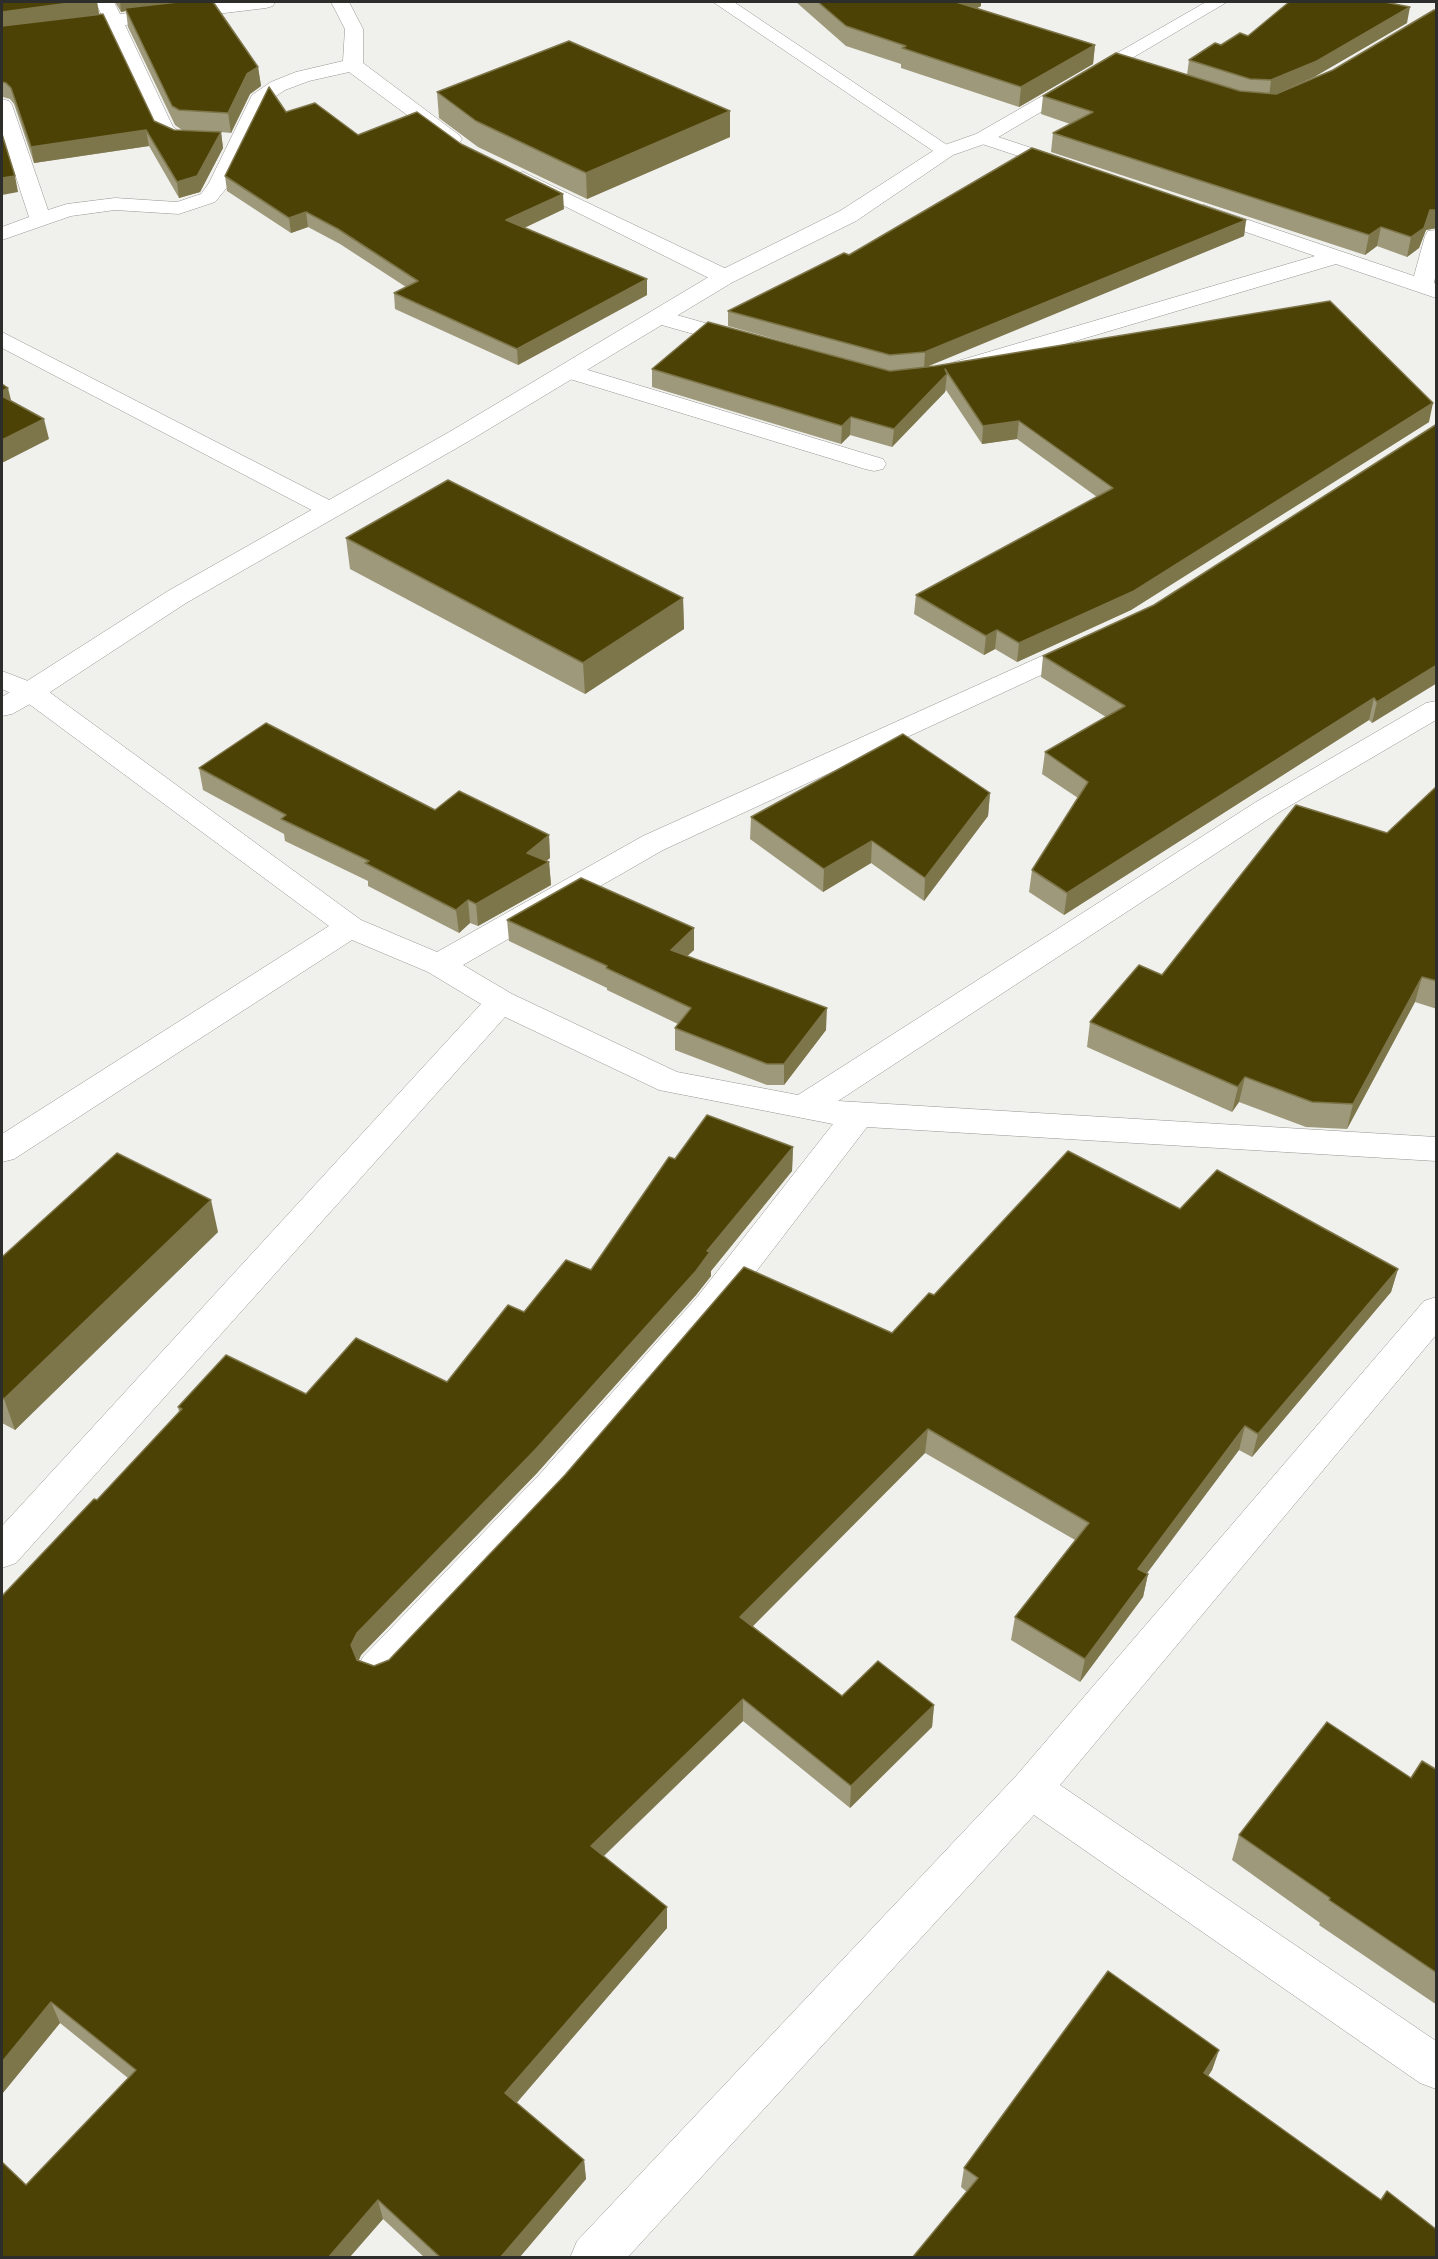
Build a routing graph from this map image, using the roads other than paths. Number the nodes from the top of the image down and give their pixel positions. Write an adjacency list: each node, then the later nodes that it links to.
1 (105, 2): 6 (street)
2 (266, 2): 6 (street)
3 (340, 2): 9 (street)
4 (722, 2): 14 (street)
5 (1218, 2): 8 (street)
6 (115, 20): 7 (street); 13 (street)
7 (2, 34)
8 (1112, 61): 10 (street); 12 (street)
9 (353, 65): 13 (street); 15 (street)
10 (1134, 68)
11 (2, 105): 19 (street)
12 (983, 138): 14 (street); 17 (street)
13 (239, 141): 19 (street)
14 (946, 151): 23 (street)
15 (470, 153)
16 (502, 168): 23 (street)
17 (1084, 171)
18 (1184, 205): 22 (street)
19 (41, 221): 20 (street)
20 (2, 234)
21 (1437, 236): 24 (street)
22 (1340, 256): 24 (street); 29 (street)
23 (725, 277): 25 (street)
24 (1429, 288)
25 (659, 317): 27 (street); 28 (street)
26 (2, 339): 31 (street)
27 (759, 345)
28 (568, 371): 30 (street); 31 (street)
29 (937, 374)
30 (874, 464)
31 (330, 510): 34 (street)
32 (1109, 633): 38 (street)
33 (2, 679): 34 (street)
34 (31, 692): 35 (street); 37 (street)
35 (2, 708)
36 (1437, 709): 40 (street)
37 (350, 927): 38 (street); 43 (street)
38 (439, 966): 39 (street)
39 (501, 1002): 40 (street); 45 (street)
40 (803, 1108): 41 (street)
41 (858, 1115): 42 (street); 46 (street)
42 (1437, 1149)
43 (2, 1150)
44 (1437, 1311): 47 (street)
45 (2, 1552)
46 (377, 1669)
47 (1031, 1789): 48 (street); 49 (street)
48 (1437, 2067)
49 (594, 2258)

